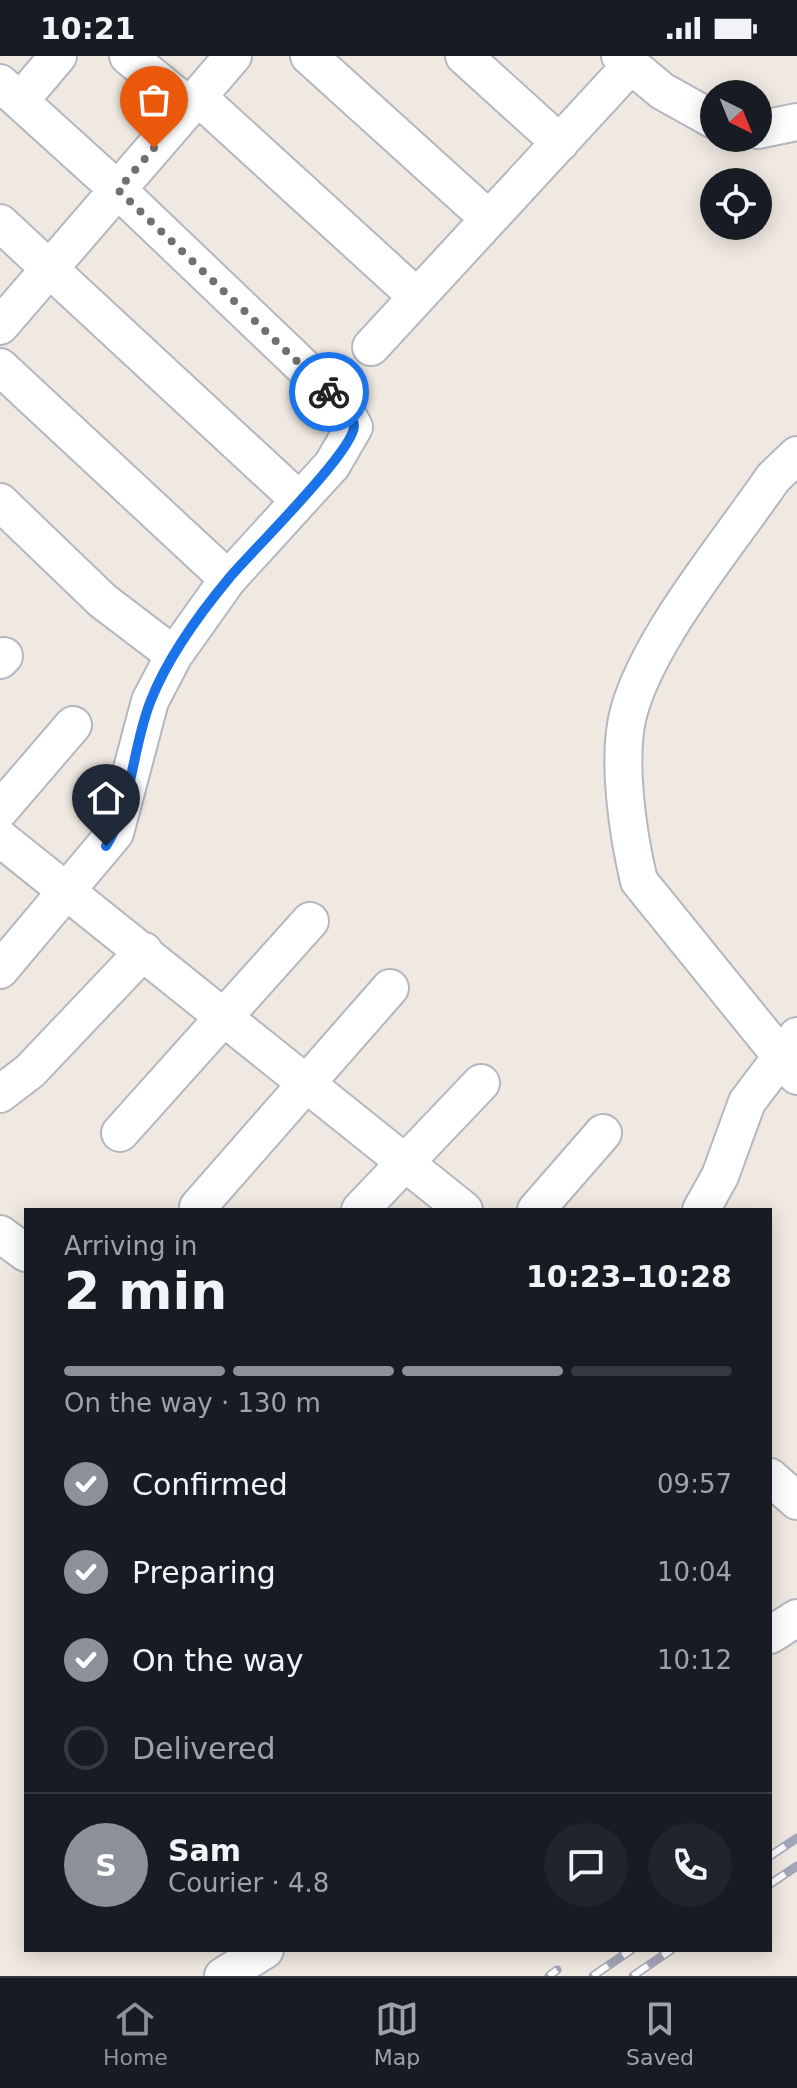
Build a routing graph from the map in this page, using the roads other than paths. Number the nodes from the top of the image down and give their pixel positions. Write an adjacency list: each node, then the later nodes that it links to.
1 (58, 56): 7 (street)
2 (128, 56): 8 (street)
3 (233, 56): 8 (street)
4 (309, 56): 14 (street)
5 (464, 56): 12 (street)
6 (626, 60): 9 (street); 12 (street)
7 (10, 92): 13 (street)
8 (194, 102): 13 (street); 17 (street)
9 (700, 112)
10 (797, 122): 11 (street)
11 (772, 127)
12 (560, 143): 14 (street)
13 (118, 190): 16 (street); 22 (street)
14 (489, 219): 17 (street)
15 (0, 223): 16 (street)
16 (51, 267): 18 (street); 22 (street)
17 (417, 297): 19 (street)
18 (0, 326)
19 (371, 347)
20 (0, 367): 24 (street)
21 (797, 455): 35 (street)
22 (299, 500): 24 (street)
23 (0, 502): 25 (street)
24 (228, 579): 25 (street)
25 (174, 655): 29 (street)
26 (73, 725): 27 (street)
27 (0, 810)
28 (0, 838): 29 (street)
29 (70, 891): 31 (street); 32 (street)
30 (310, 921): 34 (street)
31 (144, 951): 34 (street); 38 (street)
32 (0, 970)
33 (390, 988): 36 (street)
34 (226, 1017): 36 (street); 39 (street)
35 (791, 1056): 46 (street)
36 (307, 1082): 41 (street); 42 (street)
37 (481, 1083): 41 (street)
38 (0, 1094)
39 (120, 1133)
40 (603, 1133): 45 (street)
41 (406, 1160): 43 (street); 44 (street)
42 (198, 1207)
43 (362, 1208)
44 (462, 1208)
45 (538, 1208)
46 (702, 1208)
47 (0, 1234): 48 (street)
48 (24, 1252)
49 (772, 1479): 50 (street)
50 (797, 1501)
51 (797, 1618): 52 (street)
52 (772, 1634)
53 (262, 1952): 54 (street)
54 (223, 1976)

